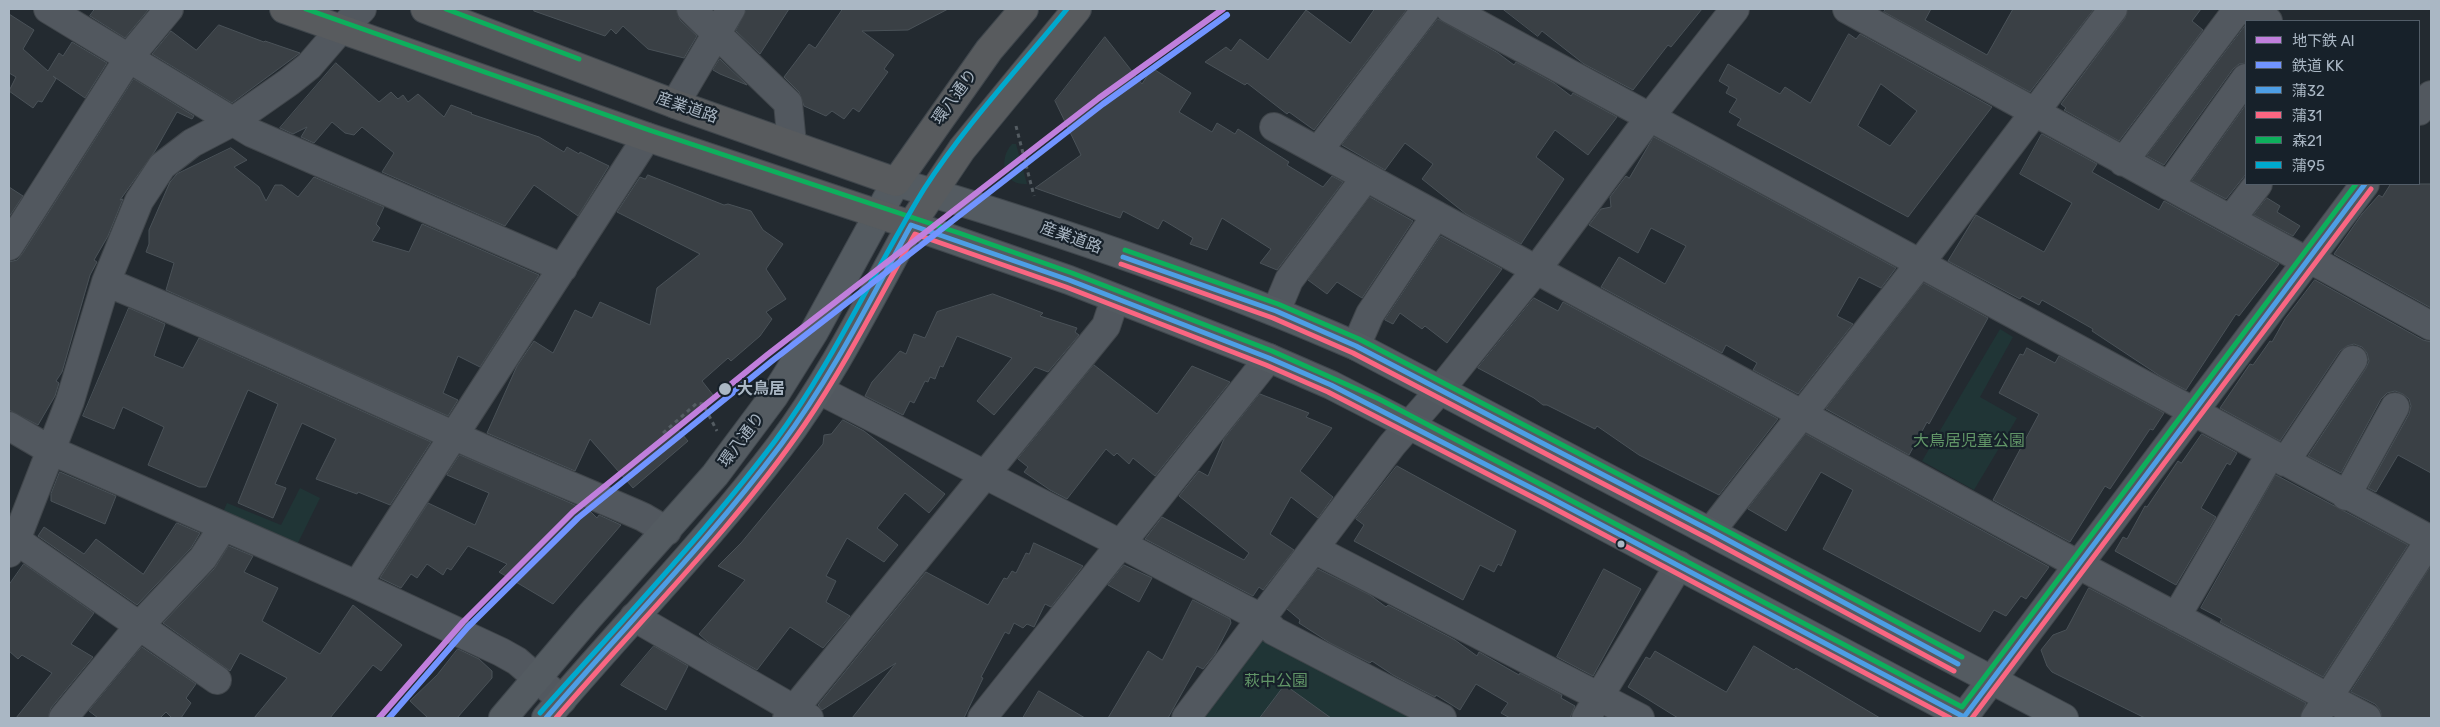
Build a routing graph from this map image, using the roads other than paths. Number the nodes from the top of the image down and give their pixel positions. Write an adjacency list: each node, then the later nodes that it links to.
1 (48, 9): 22 (street)
2 (169, 9): 22 (street)
3 (284, 9): 20 (highway)
4 (362, 9): 20 (street)
5 (425, 9): 24 (highway, 産業道路)
6 (691, 9): 21 (street)
7 (731, 9): 21 (street)
8 (1024, 9): 34 (highway, 環八通り)
9 (1077, 9): 38 (highway, 環八通り)
10 (1426, 9): 31 (street)
11 (1450, 9): 26 (street)
12 (1735, 9): 26 (street)
13 (1847, 9): 25 (street)
14 (2113, 9): 25 (street)
15 (2238, 9): 32 (street)
16 (2246, 9): 18 (street)
17 (2281, 9): 19 (street)
18 (2266, 20)
19 (2273, 20)
20 (340, 30): 27 (street); 29 (highway)
21 (717, 32): 24 (street); 30 (street)
22 (128, 59): 27 (street); 43 (street)
23 (2245, 79): 37 (street)
24 (675, 104): 30 (highway, 産業道路)
25 (2034, 114): 32 (street); 45 (street)
26 (1650, 117): 45 (street); 47 (street)
27 (232, 122): 46 (street); 48 (street)
28 (1274, 127): 31 (street)
29 (648, 138): 39 (highway); 46 (street)
30 (792, 144): 34 (highway, 産業道路)
31 (1318, 151): 33 (street)
32 (2123, 162): 37 (street)
33 (1366, 177): 40 (street); 50 (street)
34 (896, 182): 38 (main road, 産業道路); 39 (main road, 環八通り)
35 (2257, 185): 41 (street)
36 (2364, 185): 44 (street)
37 (2169, 186): 41 (street)
38 (931, 193): 42 (highway, 環八通り); 50 (main road, 産業道路)
39 (879, 215): 42 (highway); 68 (main road, 環八通り)
40 (1436, 215): 47 (street); 52 (street)
41 (2231, 220): 44 (street)
42 (912, 225): 49 (main road); 55 (main road, 環八通り)
43 (9, 246)
44 (2309, 260): 51 (street); 58 (street)
45 (1921, 262): 58 (street); 59 (street)
46 (563, 268): 62 (street)
47 (1536, 270): 56 (street); 59 (street)
48 (106, 282): 62 (street); 63 (street)
49 (1115, 299): 53 (main road); 65 (street)
50 (1276, 311): 52 (main road, 産業道路)
51 (2431, 326)
52 (1356, 346): 56 (main road, 産業道路)
53 (1270, 358): 60 (main road); 71 (street)
54 (2353, 360): 64 (street)
55 (819, 390): 65 (street); 77 (main road, 環八通り)
56 (1440, 390): 60 (street); 69 (main road, 産業道路)
57 (2395, 407): 66 (street)
58 (2194, 410): 64 (street); 75 (street)
59 (1802, 415): 69 (street); 75 (street)
60 (1409, 424): 73 (street); 74 (main road)
61 (9, 426): 63 (street)
62 (454, 436): 68 (street); 76 (street)
63 (50, 450): 67 (street); 72 (street)
64 (2277, 459): 66 (street); 78 (street)
65 (986, 475): 71 (street); 87 (street)
66 (2346, 496): 70 (street)
67 (223, 527): 76 (street); 80 (street)
68 (667, 531): 81 (main road, 環八通り)
69 (1712, 531): 83 (main road, 産業道路)
70 (2431, 539): 85 (street)
71 (1121, 544): 79 (street); 90 (street)
72 (13, 546): 80 (street)
73 (1314, 549): 79 (street); 84 (street)
74 (1679, 565): 84 (street); 94 (main road)
75 (2079, 565): 78 (street); 83 (street)
76 (357, 585): 81 (street)
77 (634, 617): 86 (main road, 環八通り); 87 (street)
78 (2176, 617): 85 (street)
79 (1263, 619): 91 (street); 92 (street)
80 (140, 625): 82 (street); 88 (street)
81 (537, 678): 86 (street); 89 (main road, 環八通り)
82 (217, 680)
83 (1991, 680): 94 (street); 95 (main road, 産業道路)
84 (1593, 708): 93 (street)
85 (2321, 708): 96 (street)
86 (554, 709)
87 (797, 715)
88 (63, 718)
89 (503, 718)
90 (982, 718)
91 (1186, 718)
92 (1442, 718)
93 (1640, 718)
94 (1965, 718)
95 (2064, 718)
96 (2367, 718)

